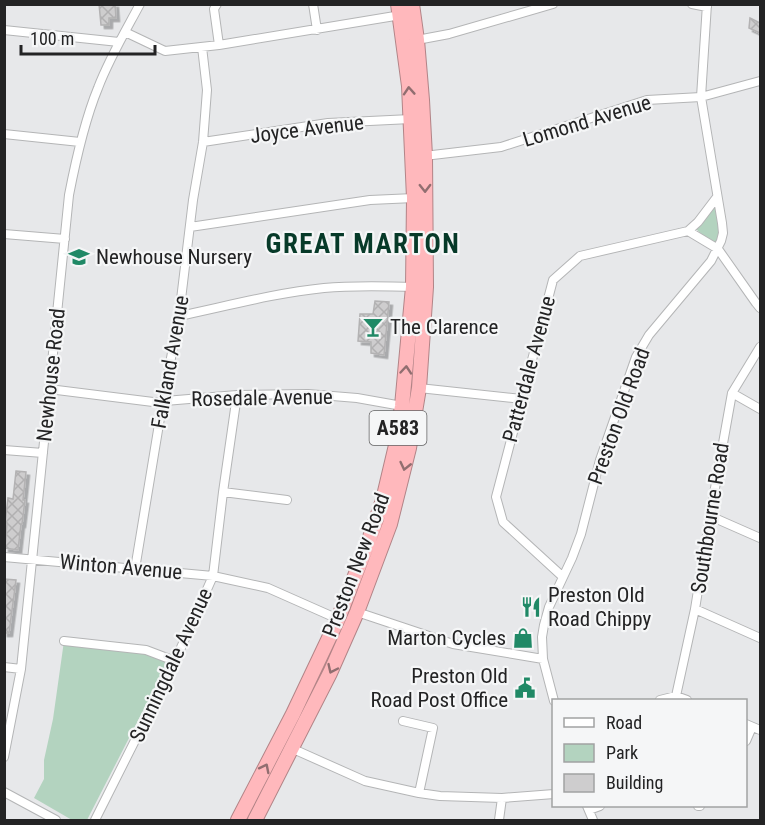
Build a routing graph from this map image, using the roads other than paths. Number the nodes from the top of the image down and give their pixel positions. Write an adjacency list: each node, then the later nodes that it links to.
1 (140, 4): 10 (street, Newhouse Road)
2 (217, 4): 13 (street)
3 (313, 4): 9 (street)
4 (553, 4): 11 (street)
5 (692, 4): 6 (street)
6 (707, 6): 16 (street, Preston Old Road)
7 (405, 9): 9 (street); 11 (highway, Preston New Road / A583); 17 (highway, Preston New Road / A583, one-way to 7)
8 (4, 30): 12 (street)
9 (317, 30): 13 (street)
10 (126, 32): 12 (street, Newhouse Road); 14 (street)
11 (417, 40): 21 (highway, Preston New Road / A583)
12 (119, 42): 19 (street, Newhouse Road)
13 (219, 45): 14 (street)
14 (202, 47): 20 (street, Falkland Avenue)
15 (760, 81): 16 (street, Lomond Avenue)
16 (701, 97): 21 (street, Lomond Avenue); 22 (street, Preston Old Road)
17 (411, 119): 20 (street, Joyce Avenue); 21 (highway, Preston New Road / A583)
18 (4, 134): 19 (street)
19 (80, 142): 27 (street, Newhouse Road)
20 (203, 142): 24 (street, Falkland Avenue)
21 (419, 156): 23 (highway, Preston New Road / A583); 29 (highway, Preston New Road / A583, one-way to 29)
22 (717, 197): 25 (street); 28 (street, Preston Old Road)
23 (414, 198): 24 (street); 29 (highway, Preston New Road / A583)
24 (190, 227): 31 (street, Falkland Avenue)
25 (688, 231): 28 (street); 37 (street, Patterdale Avenue)
26 (4, 234): 27 (street)
27 (64, 239): 34 (street, Newhouse Road)
28 (718, 249): 30 (street); 51 (street, Preston Old Road)
29 (420, 287): 31 (street); 33 (highway, Preston New Road / A583); 39 (highway, Preston New Road / A583, one-way to 29)
30 (760, 308)
31 (179, 316): 38 (street, Falkland Avenue)
32 (760, 347): 35 (street, Southbourne Road)
33 (418, 388): 37 (street); 53 (highway, Preston New Road / A583, one-way to 53)
34 (50, 389): 38 (street, Rosedale Avenue); 42 (street, Newhouse Road)
35 (732, 393): 40 (street); 45 (street, Southbourne Road)
36 (237, 395): 38 (street, Rosedale Avenue); 39 (street, Rosedale Avenue); 43 (street, Sunningdale Avenue)
37 (522, 399): 51 (street, Patterdale Avenue)
38 (163, 400): 49 (street, Falkland Avenue)
39 (402, 406): 54 (highway, Preston New Road / A583)
40 (760, 409)
41 (4, 450): 42 (street)
42 (43, 453): 48 (street, Newhouse Road)
43 (223, 492): 44 (street); 50 (street, Sunningdale Avenue)
44 (287, 500)
45 (710, 516): 46 (street); 52 (street, Southbourne Road)
46 (760, 538)
47 (4, 556): 48 (street, Winton Avenue)
48 (32, 559): 49 (street, Winton Avenue); 60 (street, Newhouse Road)
49 (135, 569): 50 (street, Winton Avenue)
50 (213, 576): 54 (street, Winton Avenue); 58 (street, Sunningdale Avenue)
51 (563, 577): 57 (street, Preston Old Road)
52 (695, 609): 55 (street); 61 (street, Southbourne Road)
53 (357, 612): 57 (street); 69 (highway, Preston New Road / A583, one-way to 69)
54 (338, 619): 68 (highway, Preston New Road / A583)
55 (760, 638)
56 (64, 641): 58 (street)
57 (543, 659): 62 (street, Preston Old Road)
58 (175, 661): 77 (street, Sunningdale Avenue)
59 (4, 667): 60 (street)
60 (21, 669): 70 (street, Newhouse Road)
61 (676, 696): 63 (street); 64 (street)
62 (553, 699)
63 (664, 699)
64 (684, 699)
65 (403, 721): 72 (street)
66 (749, 725): 67 (street)
67 (760, 730)
68 (278, 742): 69 (street); 78 (highway, Preston New Road / A583, one-way to 68)
69 (292, 749): 72 (street); 79 (highway, Preston New Road / A583)
70 (4, 757)
71 (4, 792): 76 (street)
72 (419, 793): 74 (street)
73 (552, 794): 74 (street)
74 (502, 798): 80 (street)
75 (588, 808): 81 (street)
76 (56, 820)
77 (95, 820)
78 (238, 820)
79 (255, 820)
80 (499, 820)
81 (593, 820)

